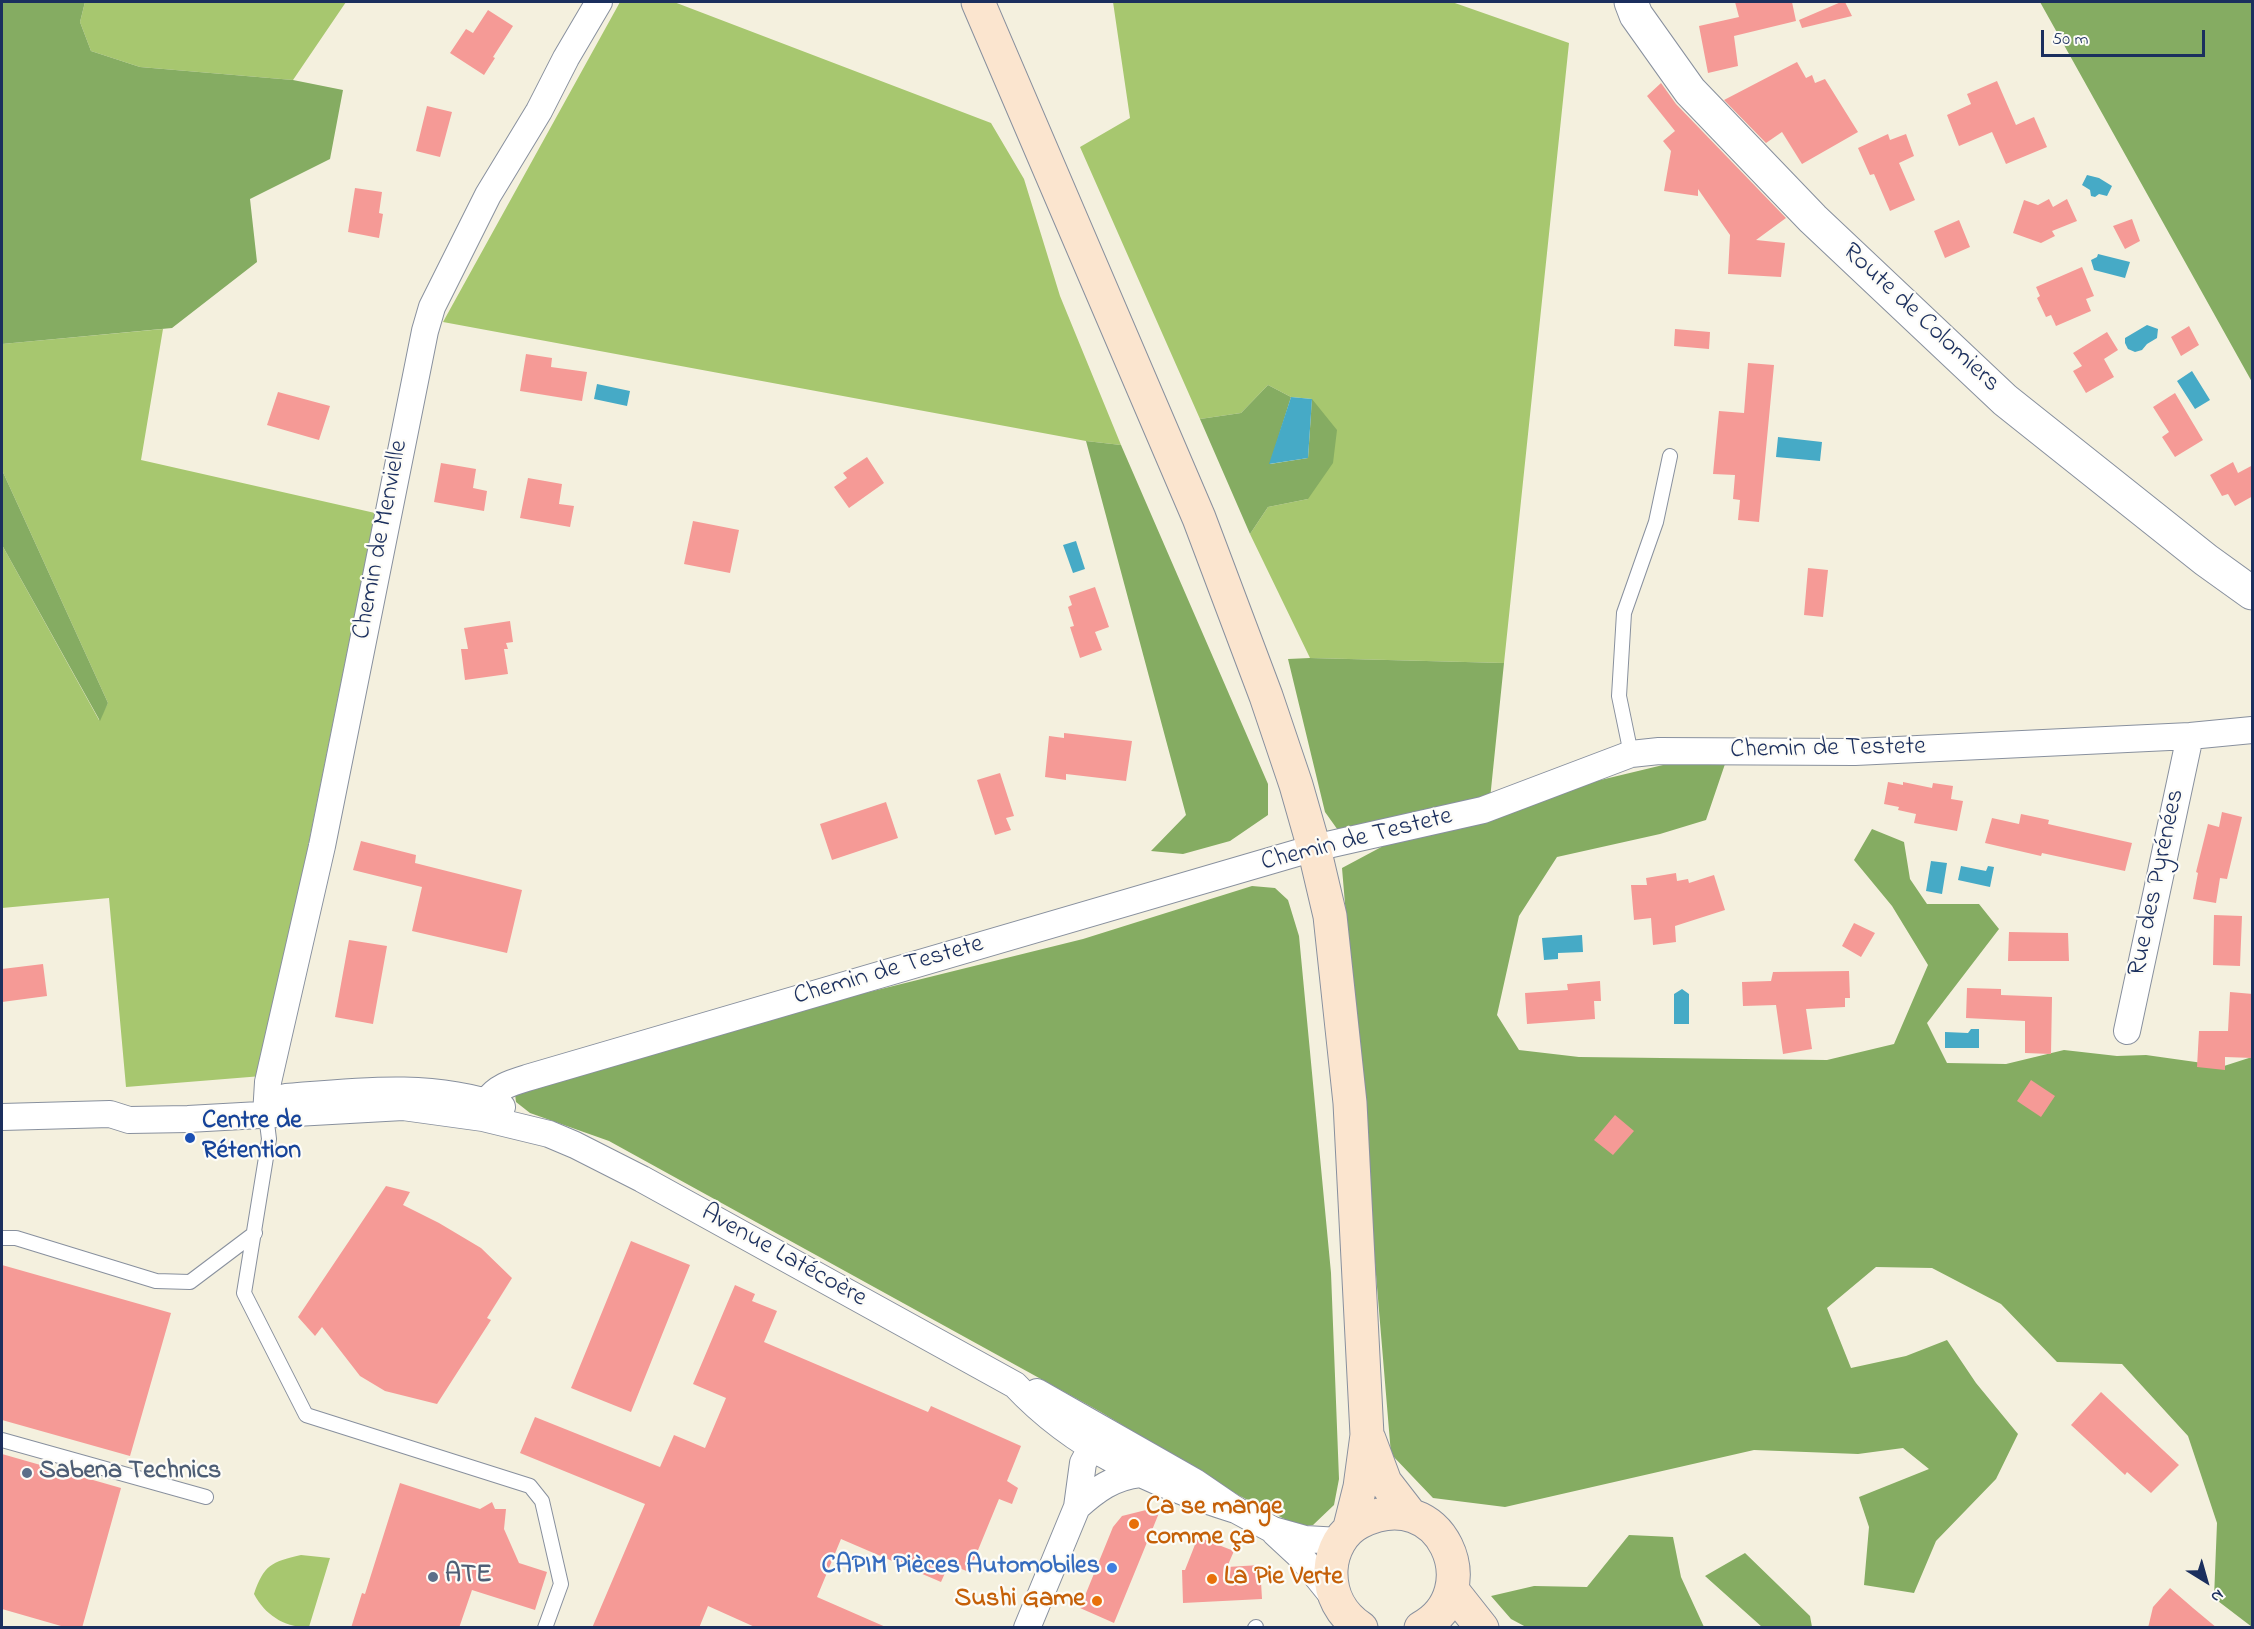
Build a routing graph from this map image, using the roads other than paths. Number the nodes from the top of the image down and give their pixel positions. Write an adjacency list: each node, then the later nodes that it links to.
1 (599, 2): 12 (street, Chemin de Menvielle)
2 (978, 2): 9 (main road)
3 (1631, 2): 5 (street, Route de Colomiers)
4 (1670, 456): 8 (lane)
5 (2253, 593)
6 (2253, 730): 7 (street, Chemin de Testete)
7 (2190, 736): 8 (street, Chemin de Testete); 10 (street, Rue des Pyrénées)
8 (1631, 754): 9 (street, Chemin de Testete)
9 (1314, 848): 11 (street, Chemin de Testete); 17 (main road)
10 (2127, 1030)
11 (487, 1101): 12 (street, Avenue Latécoère); 14 (street, Avenue Latécoère)
12 (267, 1107): 13 (street, Avenue Latécoère); 14 (street, Avenue Latécoère); 15 (lane)
13 (2, 1117)
14 (549, 1134): 18 (street, Avenue Latécoère)
15 (255, 1233): 16 (lane); 30 (lane)
16 (2, 1238)
17 (1367, 1435): 24 (main road); 26 (main road)
18 (1096, 1438): 20 (street, Avenue Latécoère); 22 (street); 23 (street, Avenue Latécoère)
19 (2, 1440): 21 (lane)
20 (1140, 1474): 22 (street); 23 (street, Avenue Latécoère)
21 (206, 1497)
22 (1077, 1507): 31 (street)
23 (1236, 1510): 25 (street, Avenue Latécoère)
24 (1409, 1513): 26 (main road); 27 (main road)
25 (1273, 1530): 26 (street, Avenue Latécoère); 28 (street, Avenue Latécoère)
26 (1345, 1534): 28 (main road)
27 (1452, 1590): 29 (main road); 33 (main road)
28 (1337, 1602): 32 (main road)
29 (1430, 1626)
30 (544, 1628)
31 (1028, 1628)
32 (1361, 1628)
33 (1482, 1628)

